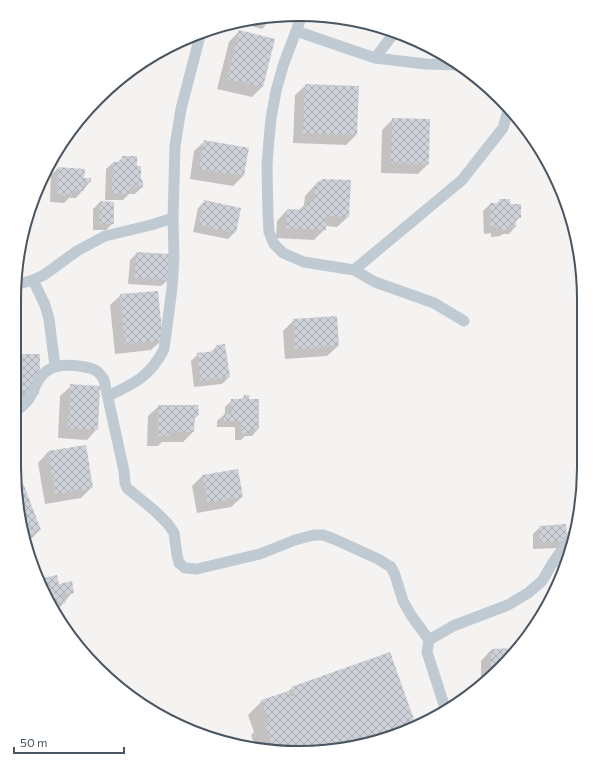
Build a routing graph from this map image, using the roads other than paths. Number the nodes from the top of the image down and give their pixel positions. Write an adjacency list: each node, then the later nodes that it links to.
1 (300, 21): 2 (street)
2 (296, 31): 5 (street); 9 (street)
3 (391, 37): 5 (street)
4 (199, 40): 8 (street)
5 (375, 58): 6 (street)
6 (448, 65)
7 (507, 115): 9 (street)
8 (173, 218): 10 (street); 14 (street)
9 (354, 270): 12 (street)
10 (33, 280): 11 (street); 13 (street)
11 (22, 283)
12 (464, 321)
13 (55, 366): 14 (street); 15 (street)
14 (108, 396): 17 (street)
15 (21, 407)
16 (567, 543): 17 (street)
17 (429, 640): 18 (street)
18 (444, 705)

